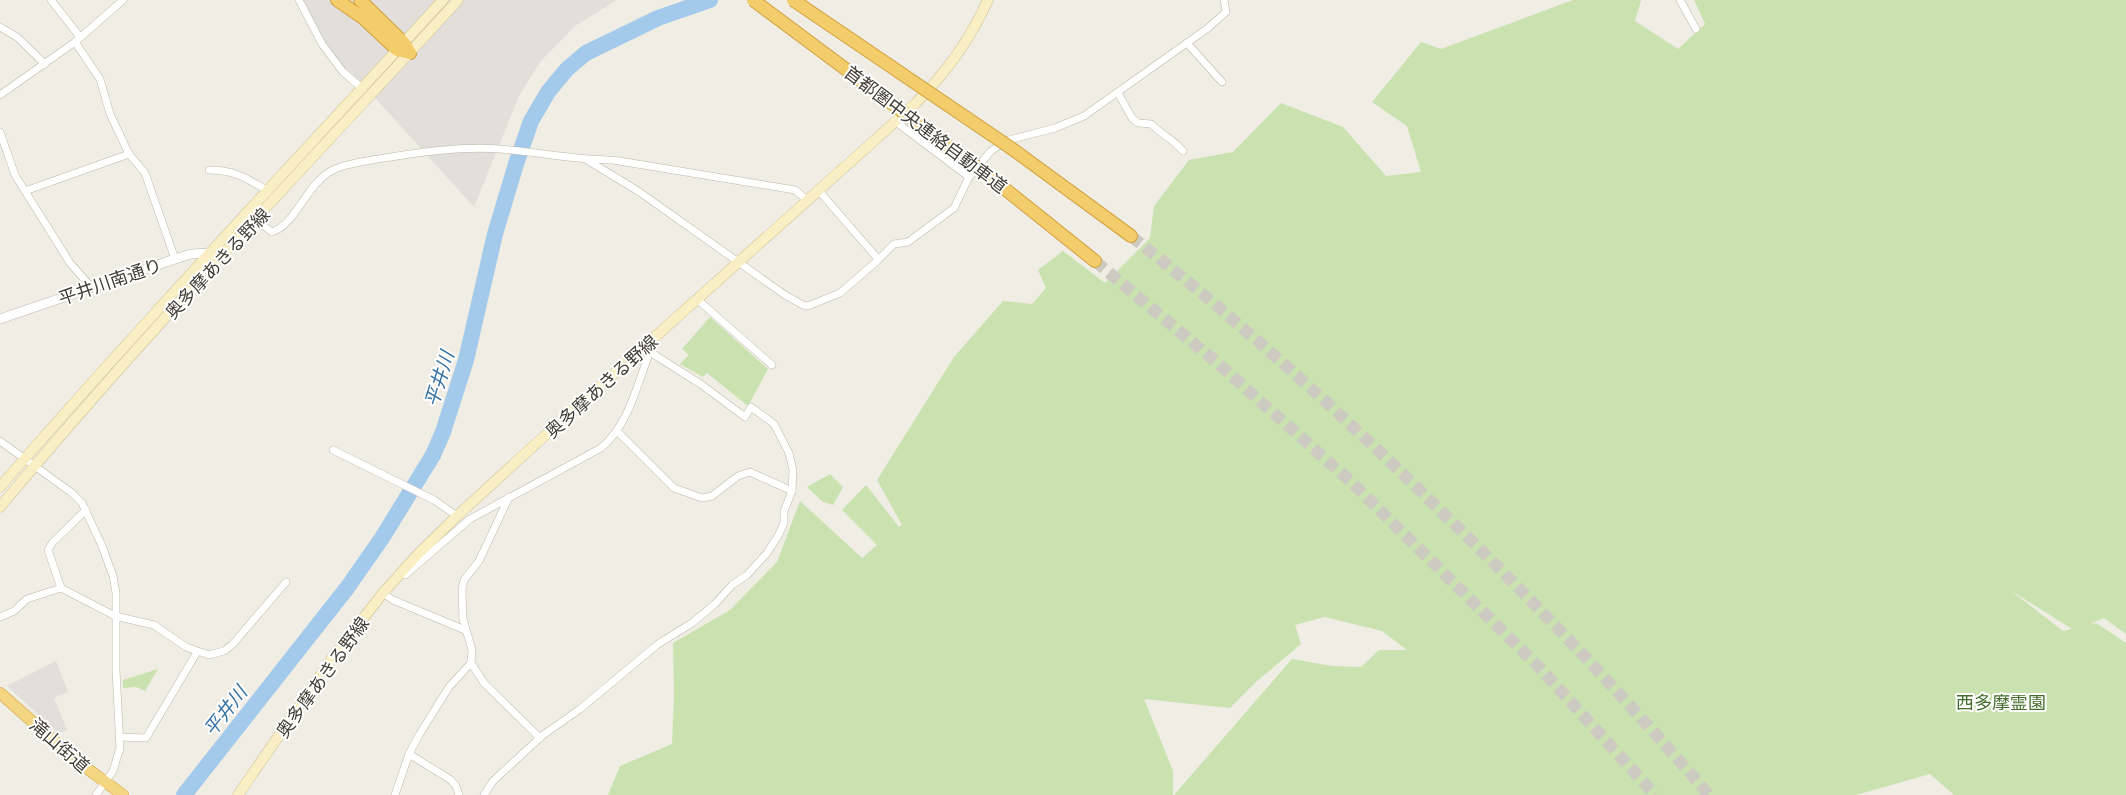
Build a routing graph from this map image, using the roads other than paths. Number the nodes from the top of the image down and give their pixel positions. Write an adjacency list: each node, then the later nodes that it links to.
1 (52, 0): 15 (street)
2 (123, 0): 15 (street)
3 (299, 0): 20 (street)
4 (337, 0): 17 (highway)
5 (360, 0): 17 (highway)
6 (443, 0): 17 (main road, 奥多摩あきる野線)
7 (458, 0): 17 (main road, 奥多摩あきる野線)
8 (754, 0): 40 (highway, 首都圏中央連絡自動車道, bridge)
9 (793, 0): 35 (highway, 首都圏中央連絡自動車道, bridge)
10 (990, 0): 23 (main road, 奥多摩あきる野線)
11 (1224, 0): 16 (street)
12 (1680, 0): 14 (street)
13 (0, 26): 18 (street)
14 (1696, 29)
15 (78, 39): 18 (street); 26 (street)
16 (1187, 43): 19 (street); 21 (street)
17 (404, 48): 20 (main road, 奥多摩あきる野線); 34 (main road, 奥多摩あきる野線)
18 (44, 64): 22 (street)
19 (1222, 82)
20 (363, 89): 32 (main road, 奥多摩あきる野線)
21 (1118, 93): 25 (street); 29 (street)
22 (0, 95)
23 (896, 122): 29 (street); 31 (main road, 奥多摩あきる野線)
24 (0, 132): 30 (street)
25 (1183, 151)
26 (130, 154): 30 (street); 37 (street)
27 (587, 160): 33 (street); 34 (street); 41 (street)
28 (209, 170): 32 (street)
29 (968, 176): 38 (street)
30 (24, 191): 42 (street)
31 (819, 191): 33 (main road, 奥多摩あきる野線); 38 (street)
32 (268, 192): 36 (main road, 奥多摩あきる野線)
33 (808, 201): 41 (main road, 奥多摩あきる野線)
34 (256, 220): 39 (main road, 奥多摩あきる野線)
35 (1131, 236)
36 (209, 252): 37 (street, 平井川南通り); 39 (street); 50 (main road, 奥多摩あきる野線)
37 (174, 259): 42 (street, 平井川南通り)
38 (878, 259): 41 (street)
39 (219, 261): 51 (main road, 奥多摩あきる野線)
40 (1095, 261)
41 (739, 262): 43 (main road, 奥多摩あきる野線)
42 (92, 288): 44 (street, 平井川南通り)
43 (698, 300): 45 (main road, 奥多摩あきる野線); 46 (street)
44 (0, 320)
45 (648, 349): 47 (street); 53 (street); 57 (main road, 奥多摩あきる野線)
46 (772, 366)
47 (617, 432): 53 (street); 54 (street)
48 (0, 441): 50 (street)
49 (333, 450): 57 (street)
50 (25, 458): 51 (street); 52 (main road, 奥多摩あきる野線)
51 (35, 465): 55 (main road, 奥多摩あきる野線); 56 (street)
52 (0, 487)
53 (792, 491): 68 (street)
54 (509, 497): 60 (street); 63 (street)
55 (0, 507)
56 (86, 510): 59 (street); 61 (street)
57 (457, 516): 60 (main road, 奥多摩あきる野線)
58 (286, 582): 64 (street)
59 (61, 588): 61 (street); 62 (street)
60 (383, 593): 63 (street); 73 (main road, 奥多摩あきる野線)
61 (115, 616): 64 (street); 67 (street)
62 (0, 617)
63 (465, 630): 65 (street)
64 (197, 652): 67 (street)
65 (471, 663): 68 (street); 69 (street)
66 (0, 692): 70 (highway, 滝山街道)
67 (120, 737): 70 (street)
68 (540, 738): 76 (street)
69 (409, 754): 74 (street); 75 (street)
70 (106, 783): 71 (street); 72 (highway, 滝山街道)
71 (96, 795)
72 (123, 795)
73 (238, 795)
74 (395, 795)
75 (459, 795)
76 (484, 795)

